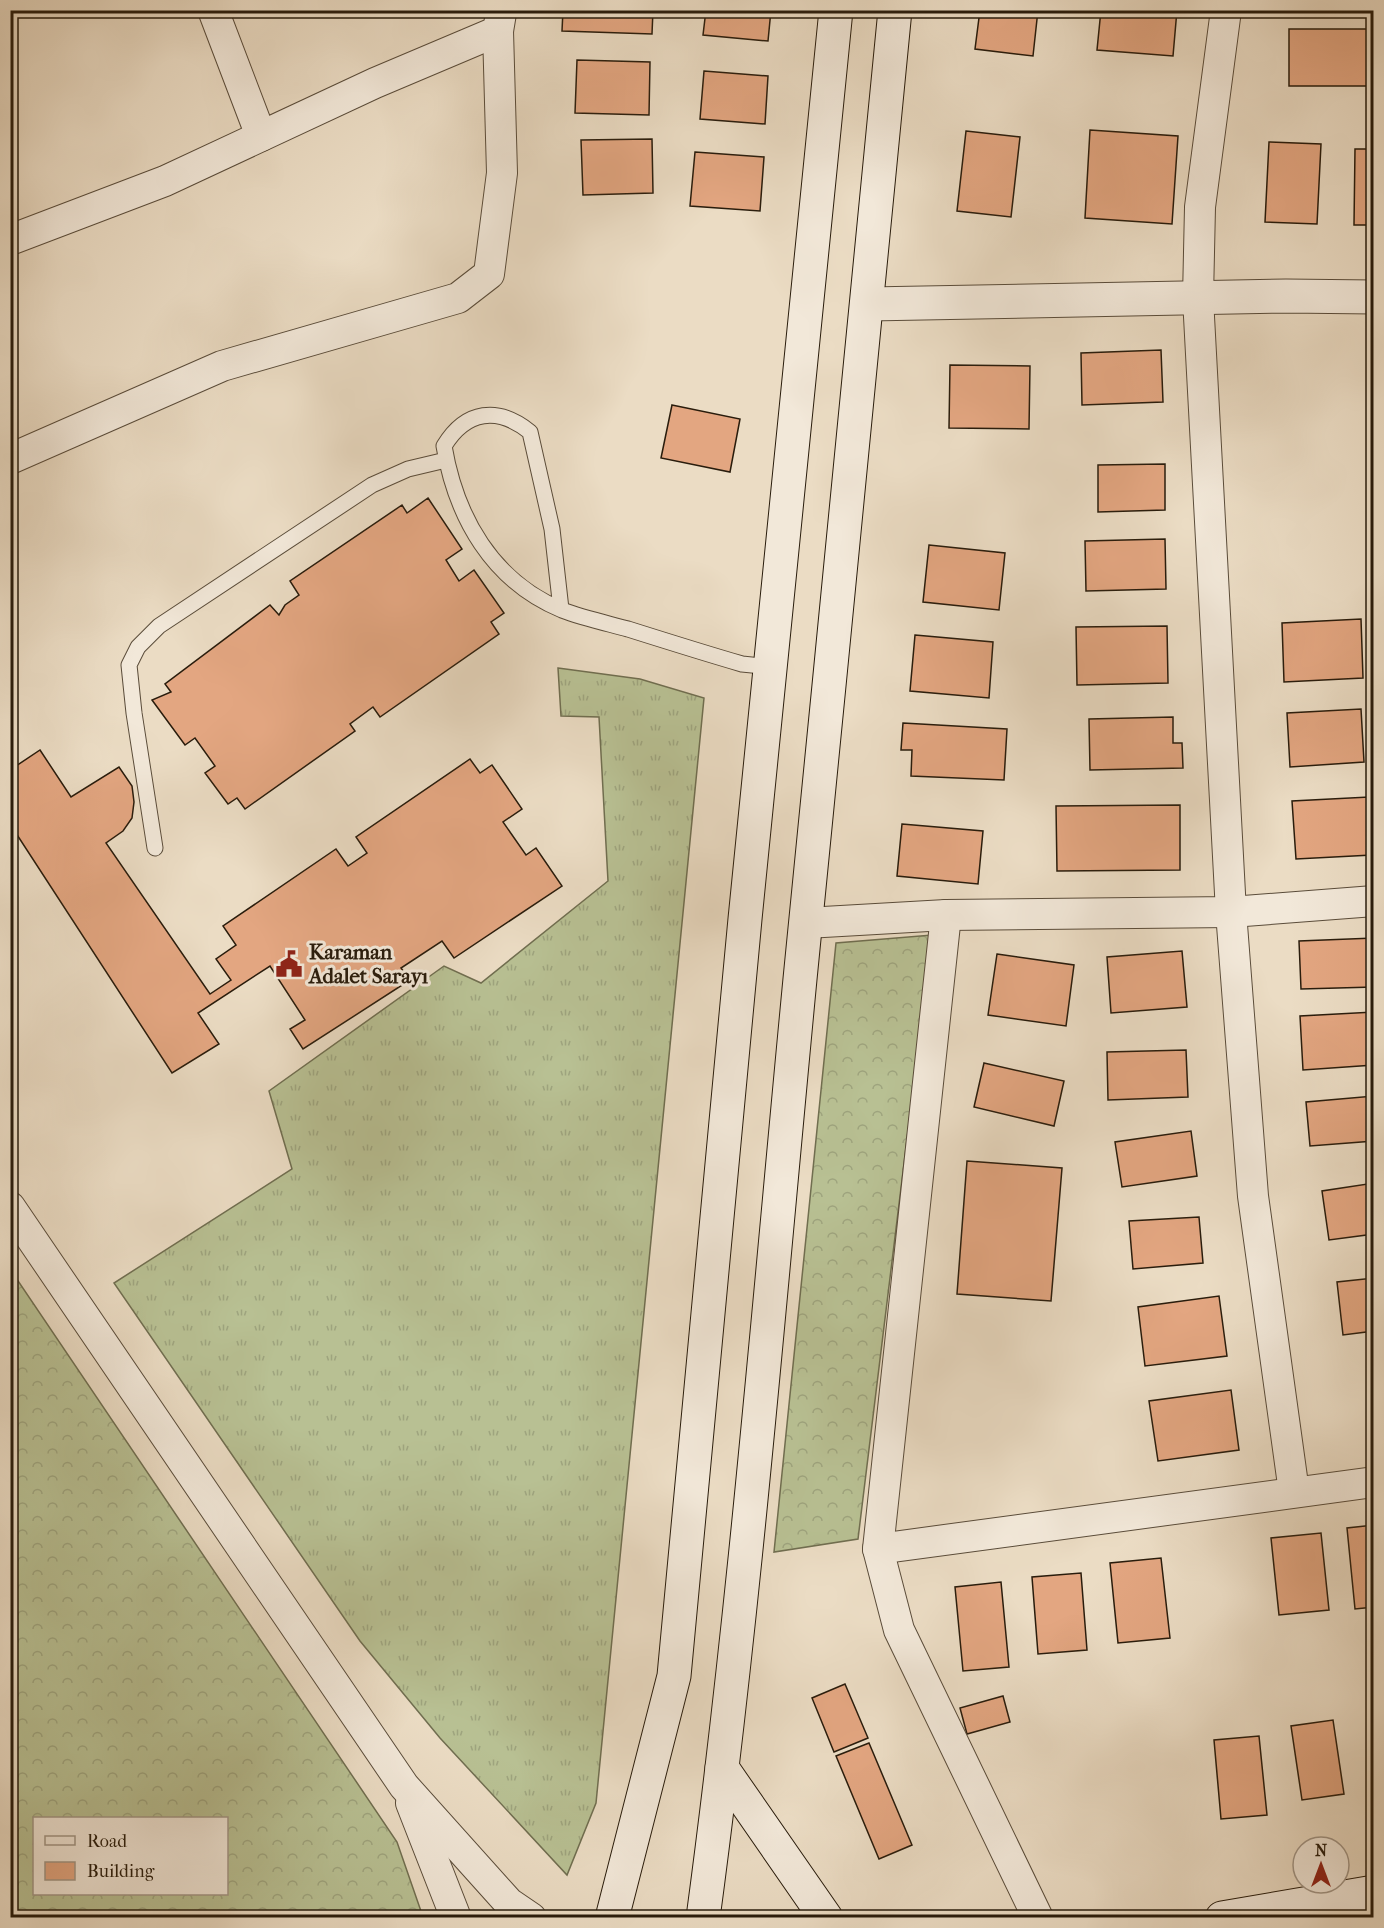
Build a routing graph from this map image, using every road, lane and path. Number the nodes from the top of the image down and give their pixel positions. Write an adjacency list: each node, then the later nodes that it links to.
1 (213, 10): 6 (street)
2 (836, 10): 14 (main road)
3 (895, 10): 10 (main road)
4 (1226, 10): 8 (street)
5 (500, 21): 6 (street); 11 (street)
6 (261, 136): 7 (street)
7 (10, 240)
8 (1198, 297): 9 (main road); 10 (main road); 17 (street)
9 (1374, 297)
10 (868, 303): 19 (main road)
11 (10, 459)
12 (446, 460): 13 (lane); 13 (lane); 15 (lane)
13 (561, 609): 14 (lane)
14 (771, 667): 29 (main road)
15 (155, 848)
16 (1374, 902): 17 (street)
17 (1232, 912): 18 (street); 22 (street)
18 (946, 915): 19 (street); 23 (street)
19 (806, 923): 24 (main road)
20 (10, 1207): 25 (street)
21 (1374, 1482): 22 (street)
22 (1294, 1492): 23 (street)
23 (878, 1550): 32 (street)
24 (722, 1768): 30 (main road); 31 (main road)
25 (404, 1786): 27 (street); 28 (street)
26 (1374, 1892): 33 (main road)
27 (456, 1917)
28 (531, 1917)
29 (612, 1917)
30 (703, 1917)
31 (826, 1917)
32 (1038, 1917)
33 (1222, 1917)

